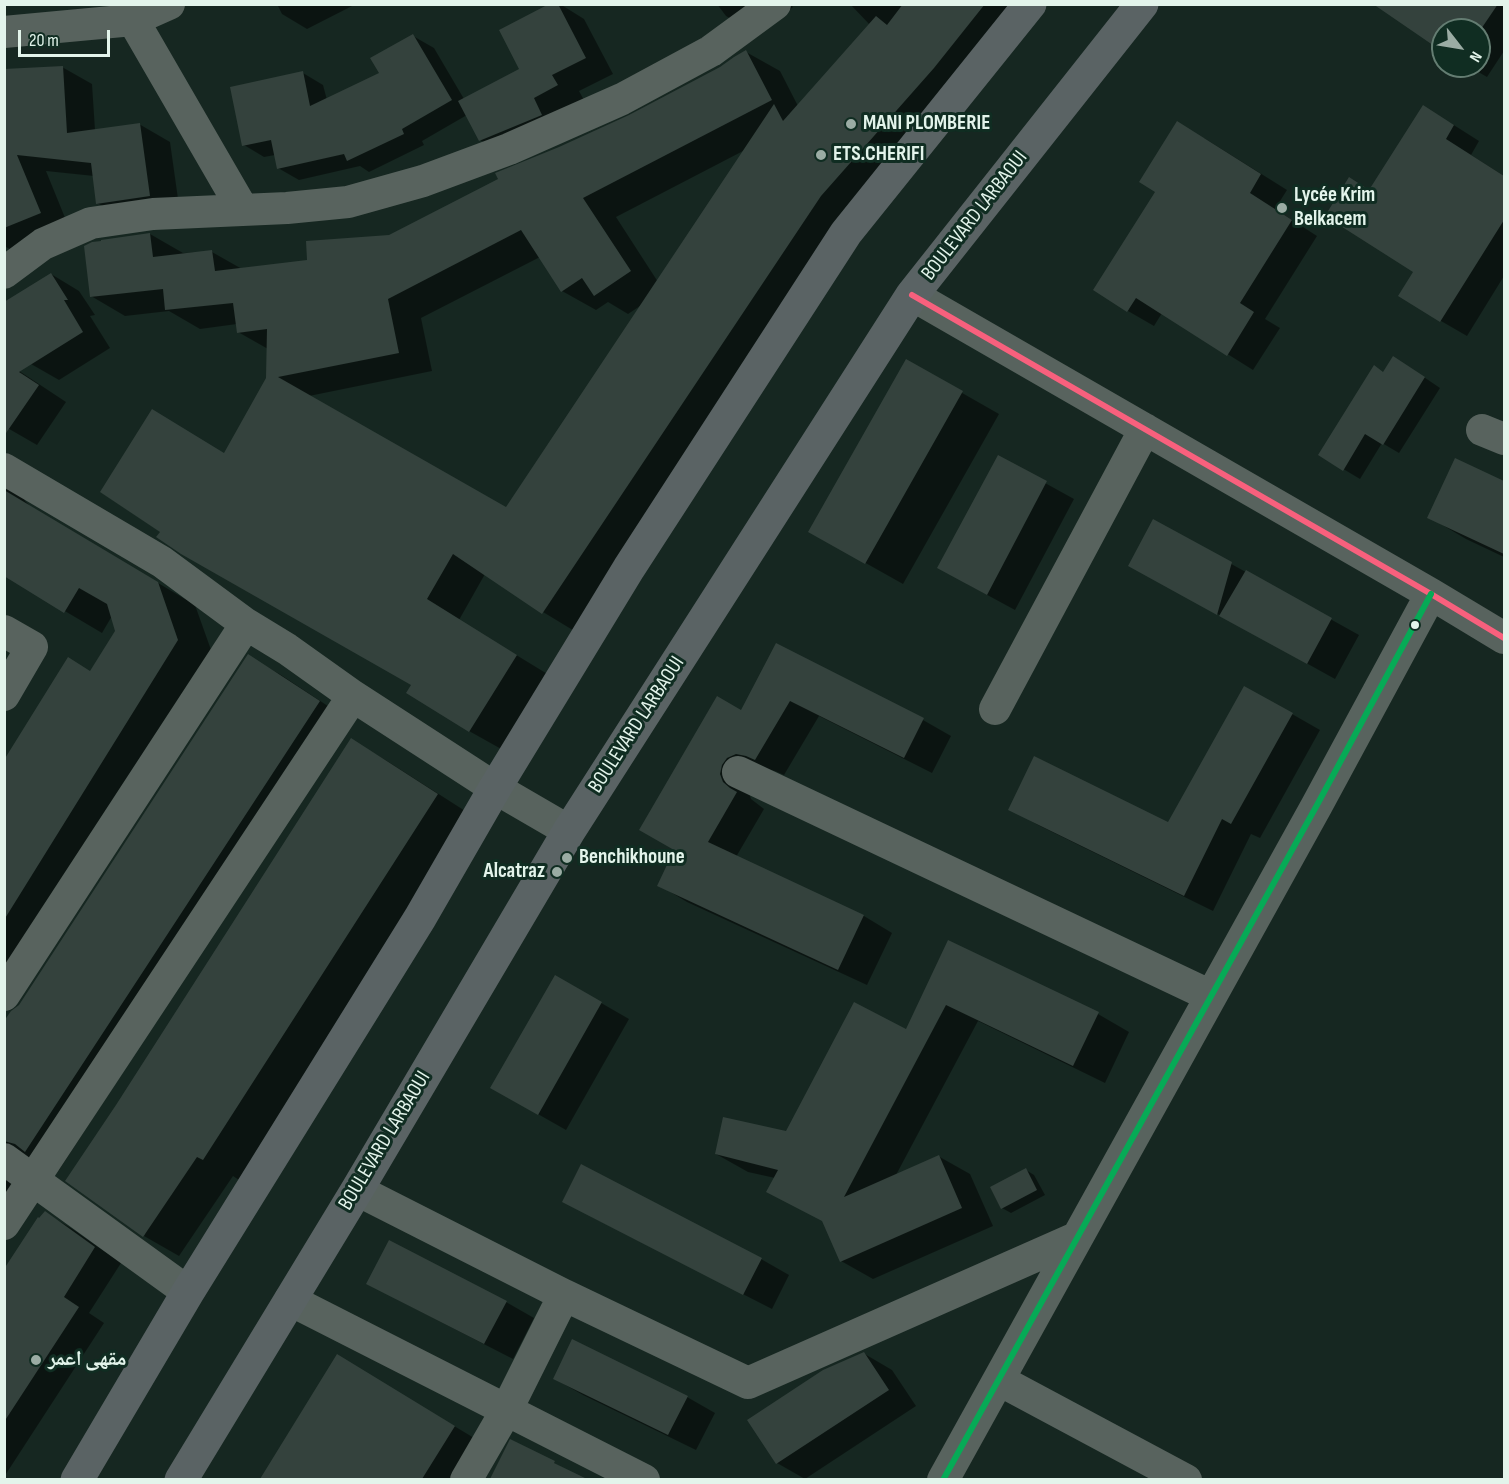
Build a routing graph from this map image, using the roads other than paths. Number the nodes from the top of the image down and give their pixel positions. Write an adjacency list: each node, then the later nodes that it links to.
1 (169, 4): 5 (street)
2 (775, 4): 7 (street)
3 (1030, 4): 20 (main road)
4 (1142, 4): 9 (main road, BOULEVARD LARBAOUI)
5 (133, 20): 6 (street); 7 (street)
6 (4, 32)
7 (243, 210): 8 (street)
8 (4, 273)
9 (912, 295): 10 (street); 21 (main road, BOULEVARD LARBAOUI)
10 (1145, 429): 12 (street); 18 (street)
11 (4, 469): 13 (street)
12 (1431, 594): 15 (street); 23 (street)
13 (246, 624): 17 (street); 22 (street)
14 (4, 631): 16 (street)
15 (1504, 638)
16 (4, 695)
17 (354, 696): 20 (street); 25 (street)
18 (995, 709)
19 (738, 772): 23 (street)
20 (495, 788): 21 (street); 29 (main road)
21 (569, 831): 26 (main road, BOULEVARD LARBAOUI)
22 (4, 995)
23 (1211, 996): 28 (street)
24 (4, 1159): 25 (street)
25 (33, 1180): 27 (street); 29 (street)
26 (357, 1190): 30 (street); 31 (main road, BOULEVARD LARBAOUI)
27 (4, 1224)
28 (1076, 1238): 30 (street); 32 (street)
29 (188, 1292): 34 (main road)
30 (564, 1295): 33 (street)
31 (290, 1300): 33 (street); 35 (main road, BOULEVARD LARBAOUI)
32 (999, 1380): 38 (street); 39 (street)
33 (506, 1411): 36 (street); 37 (street)
34 (77, 1479)
35 (181, 1479)
36 (466, 1479)
37 (644, 1479)
38 (943, 1479)
39 (1186, 1479)

